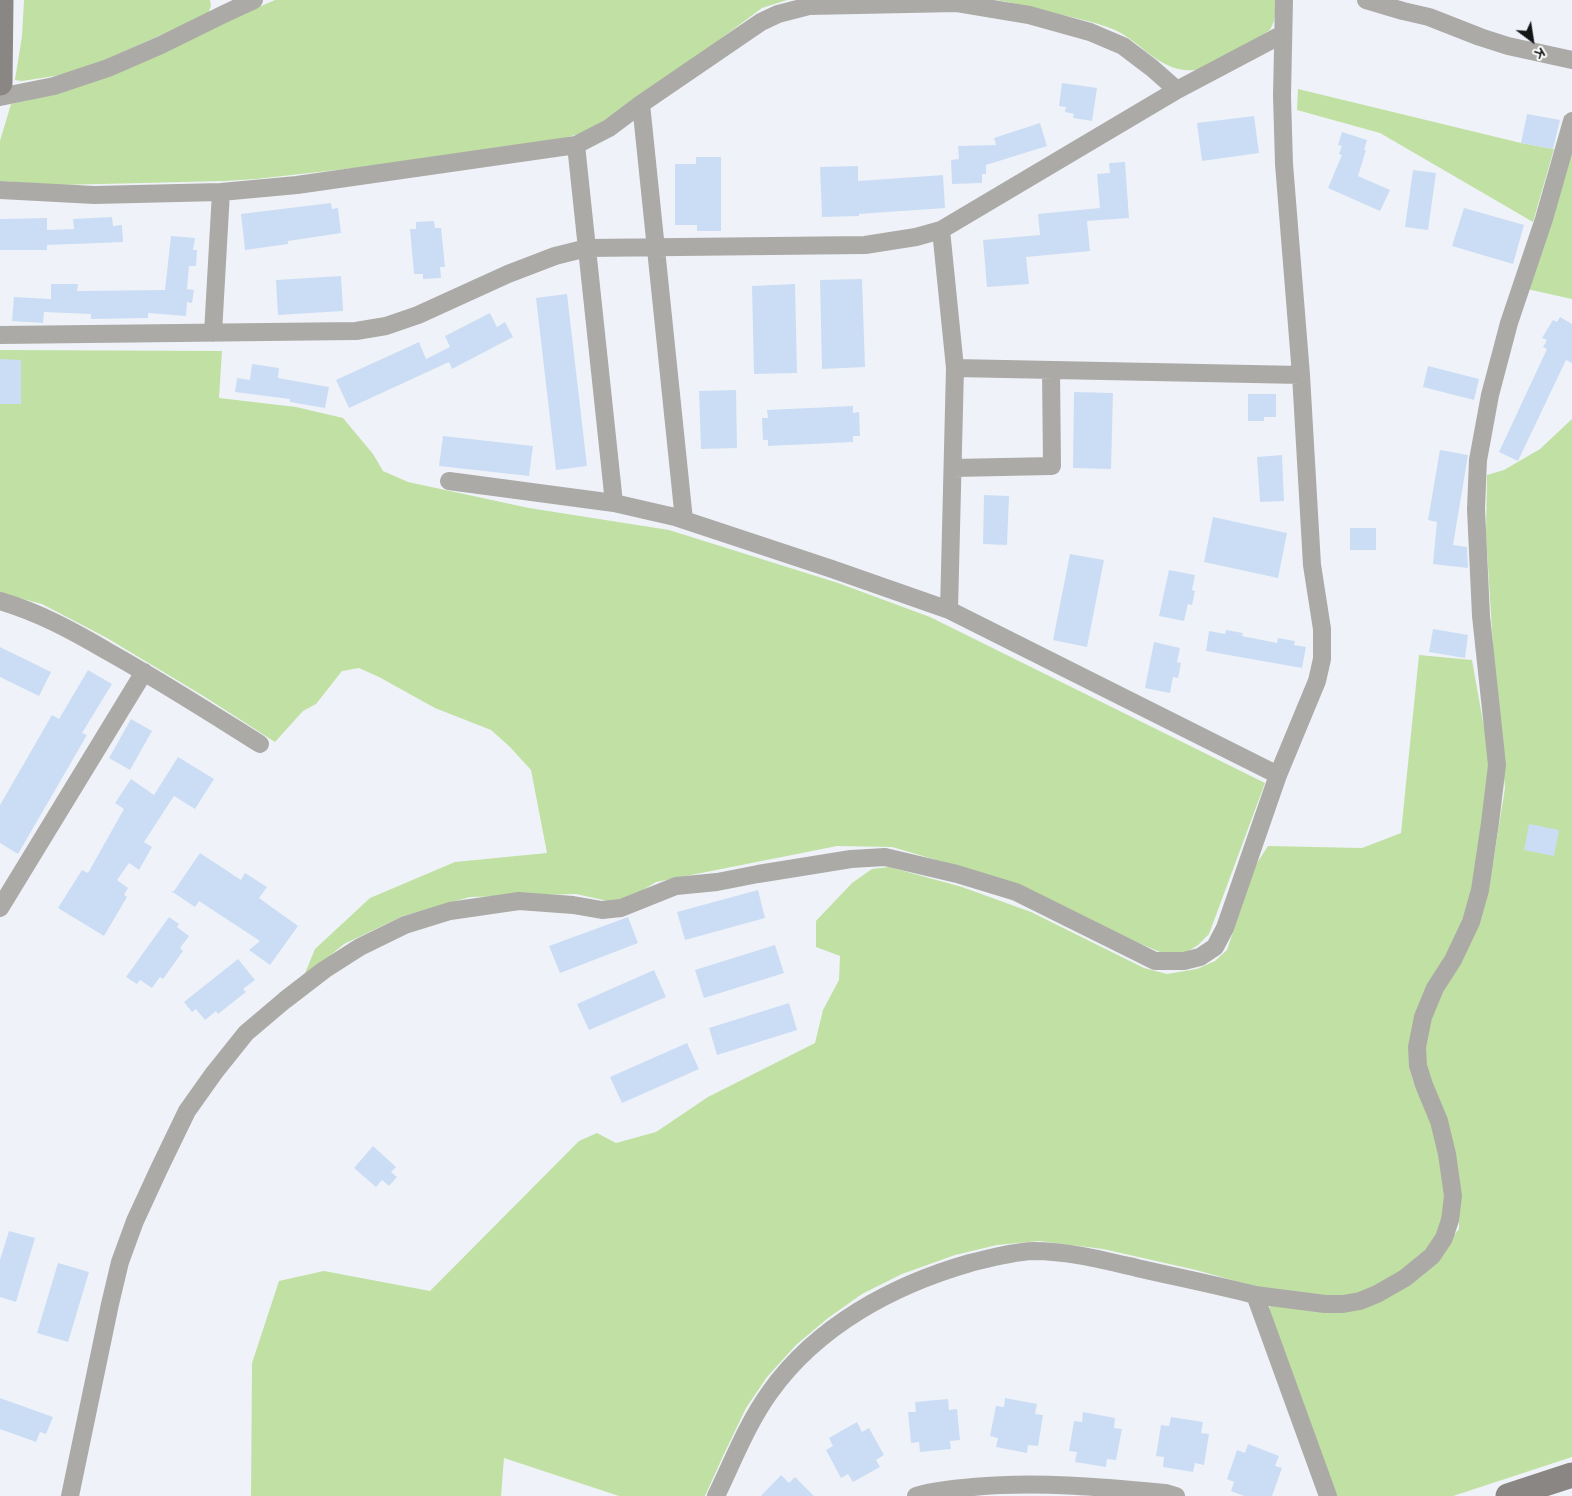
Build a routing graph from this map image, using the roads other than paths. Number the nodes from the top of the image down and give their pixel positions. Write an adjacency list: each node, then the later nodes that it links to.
1 (1, 0): 8 (street)
2 (254, 0): 10 (street)
3 (1284, 0): 6 (street)
4 (1366, 0): 5 (street)
5 (1431, 8): 7 (street)
6 (1282, 34): 9 (street); 23 (street)
7 (1572, 60)
8 (0, 83)
9 (1177, 90): 11 (street); 16 (street)
10 (0, 97)
11 (640, 104): 13 (street); 18 (street)
12 (1572, 121): 34 (street)
13 (576, 145): 15 (street); 17 (street)
14 (0, 190): 15 (street)
15 (221, 192): 19 (street)
16 (941, 230): 18 (street); 21 (street)
17 (586, 248): 18 (street); 19 (street); 26 (street)
18 (655, 248): 27 (street)
19 (213, 333): 20 (street)
20 (0, 335)
21 (955, 368): 22 (street); 24 (street)
22 (1051, 370): 23 (street); 24 (street)
23 (1301, 375): 32 (street)
24 (952, 468): 29 (street)
25 (449, 481): 26 (street)
26 (614, 503): 27 (street)
27 (684, 520): 29 (street)
28 (0, 602): 30 (street)
29 (948, 610): 32 (street)
30 (144, 672): 31 (street); 33 (street)
31 (260, 744)
32 (1278, 775): 36 (street)
33 (0, 908)
34 (1255, 1295): 37 (street); 40 (street)
35 (1572, 1475): 41 (street)
36 (70, 1496)
37 (716, 1496)
38 (916, 1496): 39 (street)
39 (1176, 1496)
40 (1328, 1496)
41 (1508, 1496)

